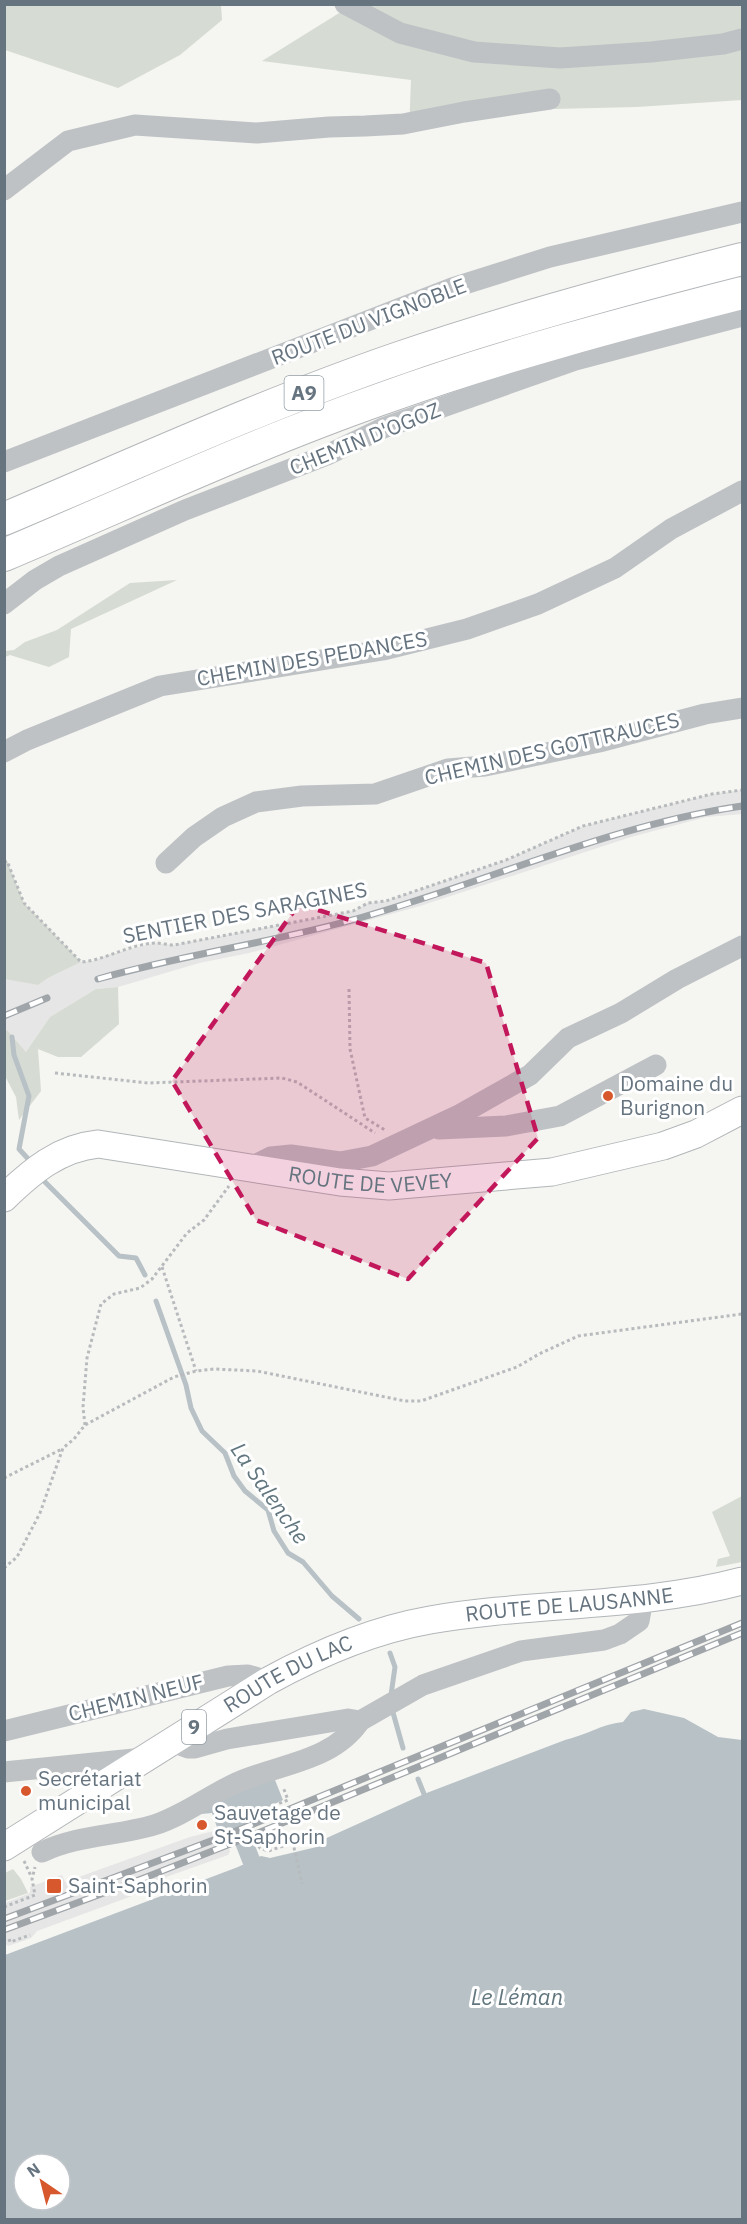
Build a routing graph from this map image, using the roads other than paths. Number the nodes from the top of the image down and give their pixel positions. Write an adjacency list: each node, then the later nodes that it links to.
1 (345, 4): 2 (street)
2 (742, 39)
3 (550, 99): 4 (street)
4 (4, 190)
5 (742, 212): 9 (street, ROUTE DU VIGNOBLE)
6 (742, 259): 11 (highway, A9)
7 (742, 293): 12 (highway, A9)
8 (742, 316): 13 (street, CHEMIN D'OGOZ)
9 (4, 462)
10 (742, 491): 15 (street, CHEMIN DES PEDANCES)
11 (4, 519)
12 (4, 555)
13 (4, 604)
14 (742, 708): 16 (street, CHEMIN DES GOTTRAUCES)
15 (4, 752)
16 (166, 863)
17 (742, 946): 20 (street)
18 (656, 1065): 20 (street)
19 (742, 1110): 21 (main road, ROUTE DE VEVEY)
20 (426, 1130): 21 (street)
21 (252, 1167): 22 (main road, ROUTE DE VEVEY)
22 (4, 1198)
23 (742, 1581): 24 (main road, ROUTE DE LAUSANNE / 9)
24 (643, 1599): 25 (main road, ROUTE DE LAUSANNE / 9); 27 (street)
25 (395, 1628): 26 (main road, ROUTE DU LAC / 9)
26 (268, 1681): 28 (street, CHEMIN NEUF); 29 (main road, ROUTE DU LAC / 9)
27 (360, 1721): 29 (street); 32 (street)
28 (4, 1731)
29 (172, 1742): 30 (main road, ROUTE DU LAC / 9)
30 (146, 1758): 31 (street); 32 (main road, ROUTE DU LAC / 9)
31 (4, 1772)
32 (23, 1853)

